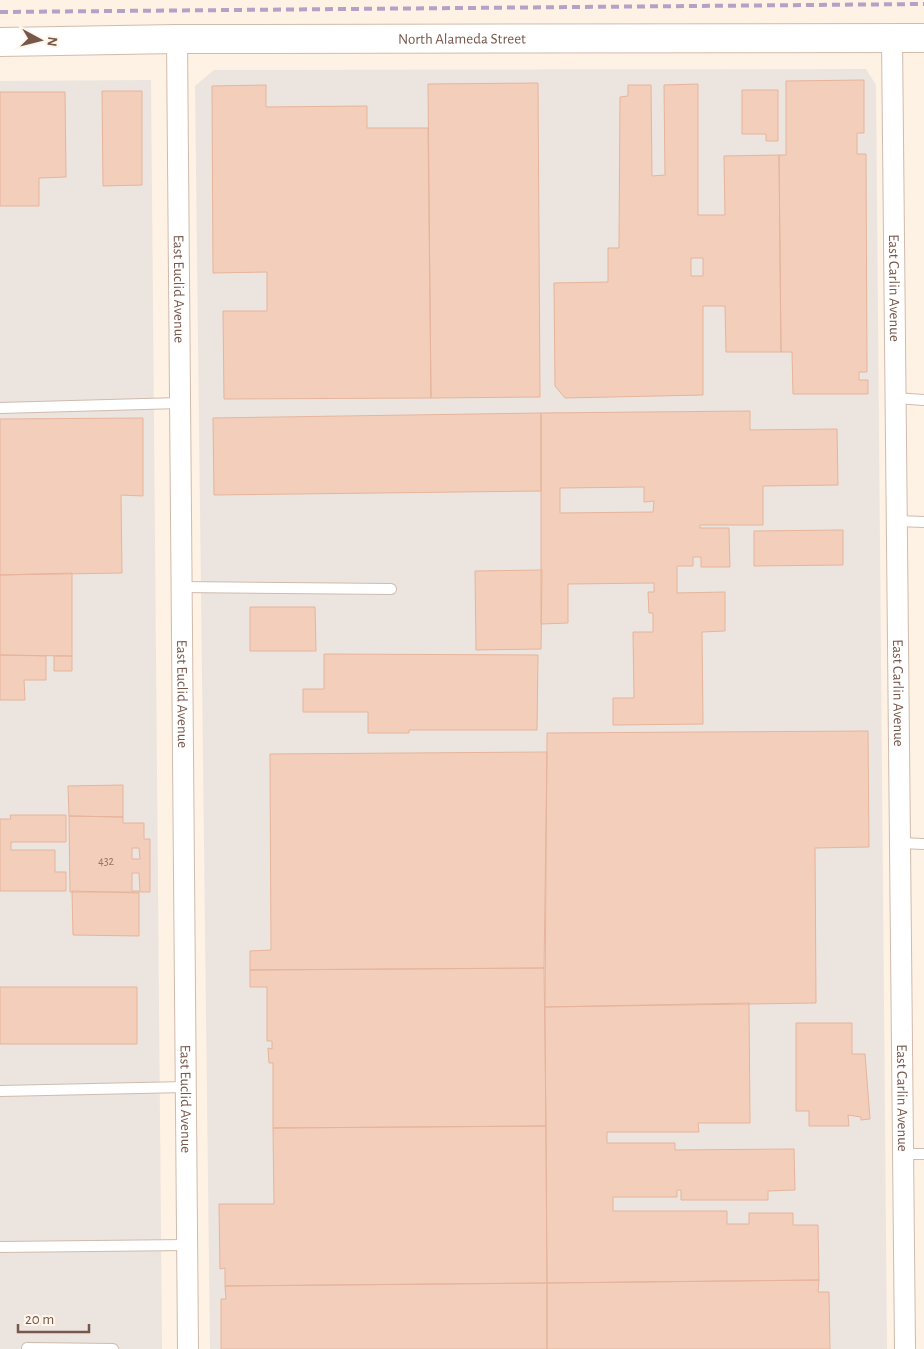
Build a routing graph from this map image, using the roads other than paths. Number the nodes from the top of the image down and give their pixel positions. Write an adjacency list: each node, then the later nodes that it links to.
1 (892, 38): 2 (street, North Alameda Street); 3 (street, North Alameda Street); 5 (street, East Carlin Avenue)
2 (924, 38)
3 (177, 40): 4 (street, North Alameda Street); 7 (street, East Euclid Avenue)
4 (0, 42)
5 (895, 398): 6 (lane); 9 (street, East Carlin Avenue)
6 (924, 400)
7 (180, 403): 8 (lane); 11 (street, East Euclid Avenue)
8 (0, 408)
9 (897, 521): 10 (lane); 13 (street, East Carlin Avenue)
10 (924, 522)
11 (181, 587): 12 (lane); 15 (street, East Euclid Avenue)
12 (390, 589)
13 (900, 843): 14 (lane); 17 (street, East Carlin Avenue)
14 (924, 844)
15 (186, 1087): 16 (lane); 19 (street, East Euclid Avenue)
16 (0, 1091)
17 (903, 1154): 18 (lane); 24 (street, East Carlin Avenue)
18 (924, 1154)
19 (187, 1246): 20 (lane); 23 (street, East Euclid Avenue)
20 (0, 1247)
21 (27, 1348): 22 (lane)
22 (113, 1349)
23 (188, 1349)
24 (905, 1349)

